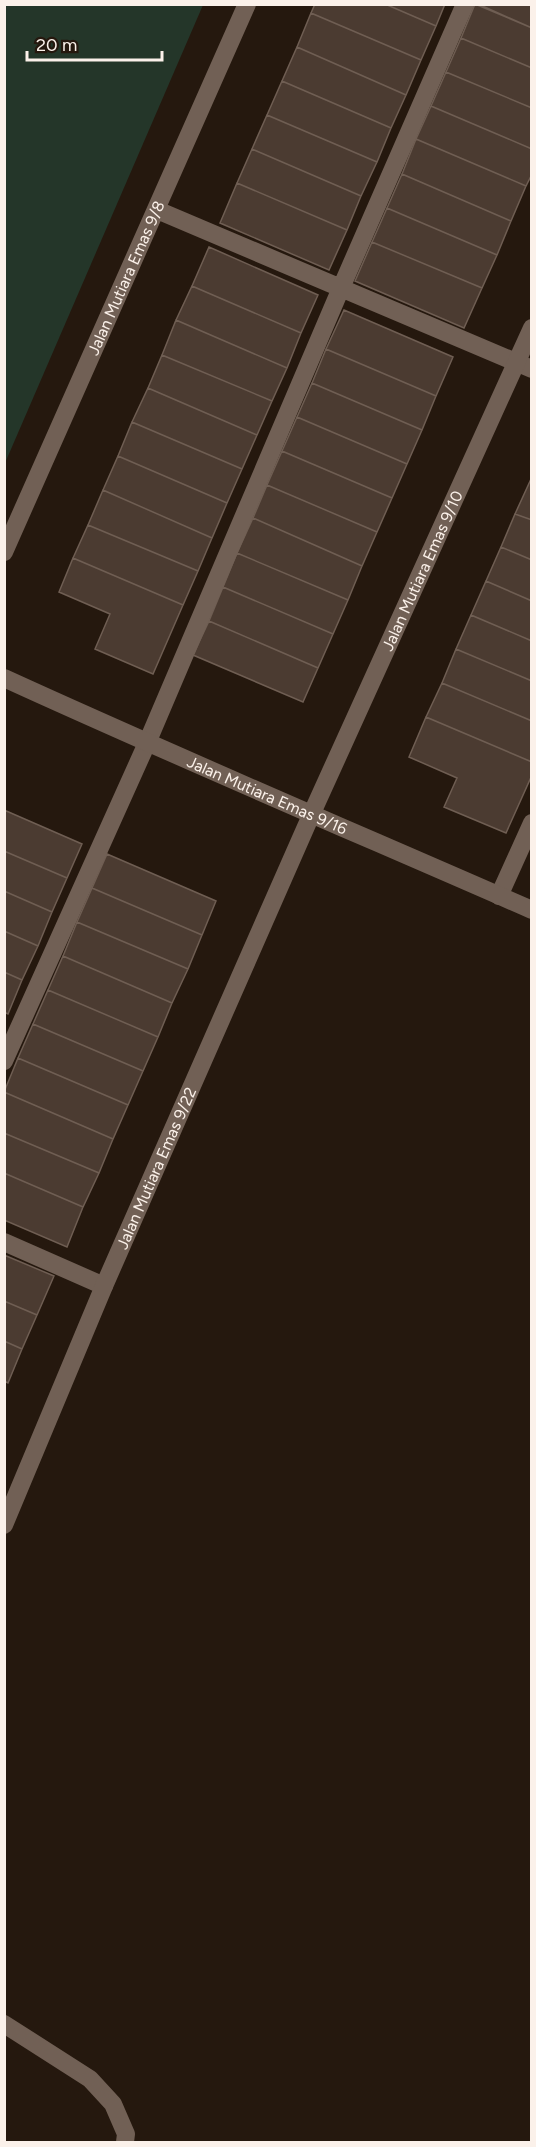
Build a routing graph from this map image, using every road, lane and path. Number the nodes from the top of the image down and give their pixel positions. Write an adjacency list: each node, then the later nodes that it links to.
1 (247, 4): 3 (street, Jalan Mutiara Emas 9/8)
2 (465, 4): 4 (street)
3 (157, 210): 4 (street); 7 (street, Jalan Mutiara Emas 9/8)
4 (341, 288): 6 (street); 9 (street)
5 (531, 328): 6 (street, Jalan Mutiara Emas 9/10)
6 (524, 366): 10 (street, Jalan Mutiara Emas 9/10)
7 (4, 552)
8 (4, 678): 9 (street, Jalan Mutiara Emas 9/16)
9 (147, 743): 10 (street, Jalan Mutiara Emas 9/16); 14 (street)
10 (312, 813): 12 (street, Jalan Mutiara Emas 9/16); 16 (street, Jalan Mutiara Emas 9/22)
11 (531, 823): 12 (street)
12 (499, 896): 13 (street, Jalan Mutiara Emas 9/16)
13 (531, 910)
14 (4, 1061)
15 (4, 1242): 16 (street)
16 (104, 1286): 17 (street, Jalan Mutiara Emas 9/22)
17 (4, 1525)
18 (4, 2024): 19 (street)
19 (126, 2138)

